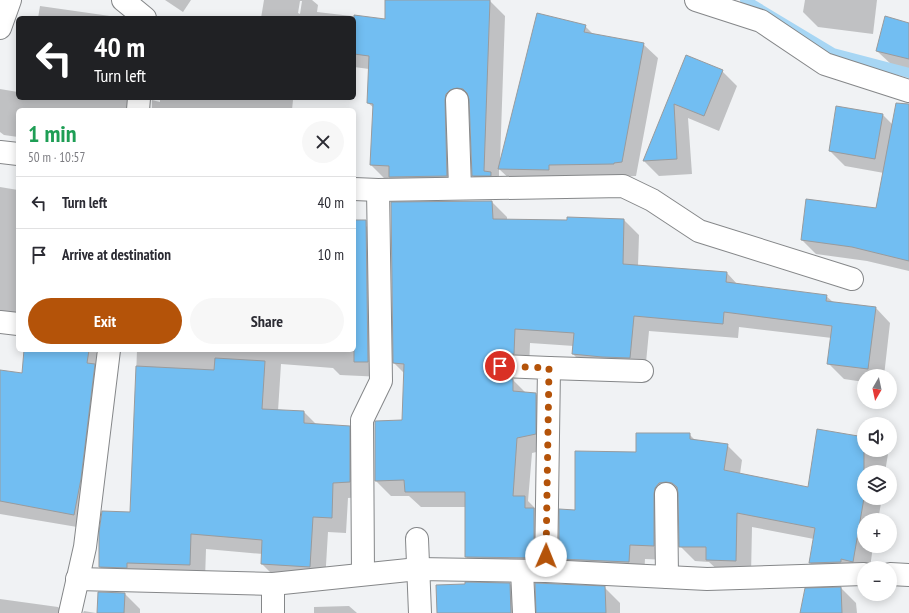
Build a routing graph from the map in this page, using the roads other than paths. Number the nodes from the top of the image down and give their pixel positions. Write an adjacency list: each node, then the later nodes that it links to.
1 (10, 0): 5 (street)
2 (123, 0): 4 (street)
3 (696, 0): 6 (street)
4 (143, 16)
5 (0, 28)
6 (909, 91)
7 (457, 100): 10 (street)
8 (0, 152): 9 (street)
9 (16, 154)
10 (460, 188): 12 (street); 13 (street)
11 (356, 189): 12 (street)
12 (378, 190): 25 (street)
13 (852, 279)
14 (0, 322): 15 (street)
15 (16, 324)
16 (110, 352): 30 (street)
17 (500, 366): 18 (street)
18 (549, 368): 19 (street); 24 (street)
19 (642, 370)
20 (666, 494): 29 (street)
21 (417, 539): 22 (street)
22 (418, 569): 23 (street); 25 (street); 34 (street)
23 (522, 571): 24 (street); 35 (street)
24 (546, 571): 29 (street)
25 (363, 574): 31 (street)
26 (857, 574): 29 (street)
27 (897, 574): 28 (street)
28 (909, 575)
29 (666, 577)
30 (77, 579): 31 (street); 32 (street)
31 (273, 584): 33 (street)
32 (70, 613)
33 (274, 613)
34 (420, 613)
35 (524, 613)

